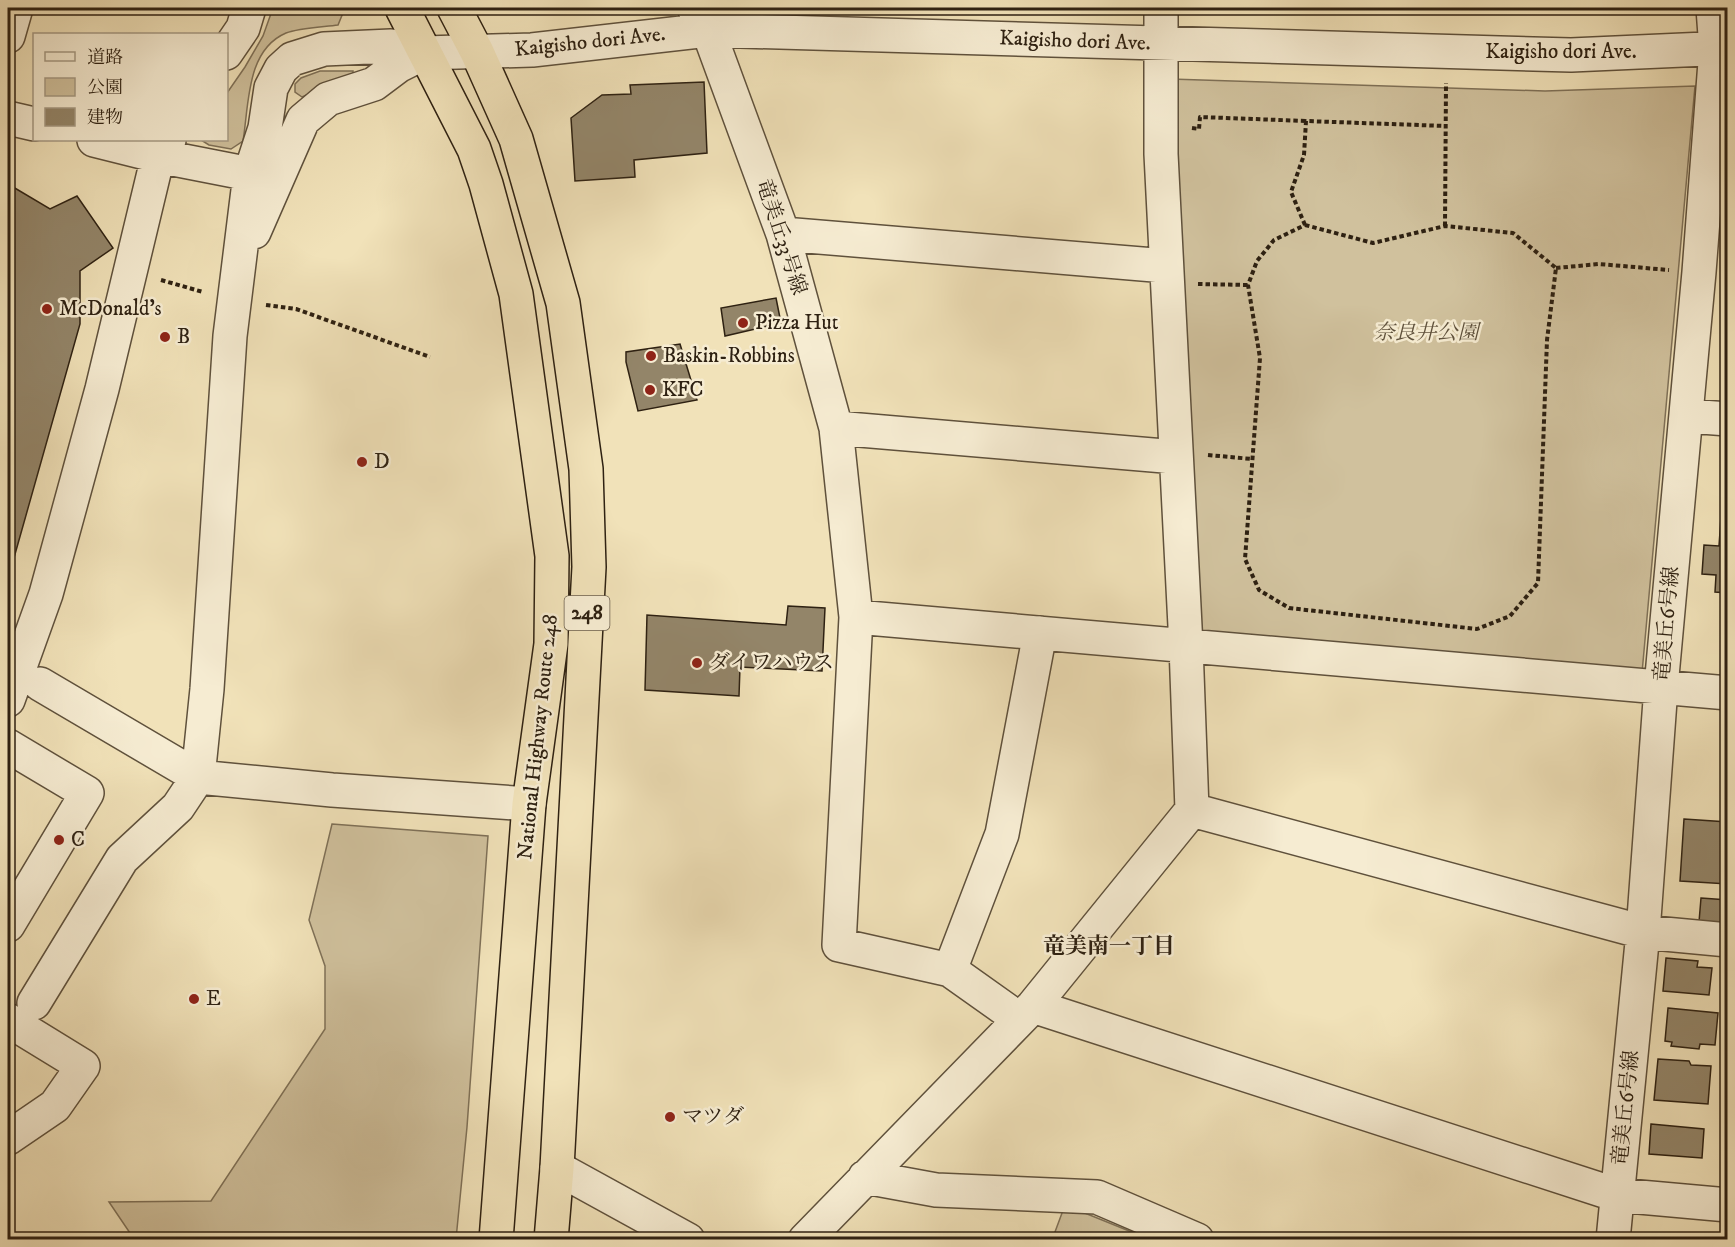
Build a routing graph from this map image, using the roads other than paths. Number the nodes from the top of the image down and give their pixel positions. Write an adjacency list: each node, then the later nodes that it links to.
1 (15, 8): 7 (street)
2 (402, 8): 11 (highway, National Highway Route 248 / 248)
3 (454, 8): 10 (highway, National Highway Route 248 / 248)
4 (1161, 8): 8 (street)
5 (1713, 8): 9 (street, 竜美丘6号線)
6 (701, 19): 8 (street, Kaigisho dori Ave.); 10 (street, Kaigisho dori Ave.); 17 (street, 竜美丘33号線)
7 (8, 36)
8 (1161, 43): 9 (street, Kaigisho dori Ave.); 20 (street)
9 (1722, 49): 18 (street, 竜美丘6号線)
10 (477, 52): 11 (street, Kaigisho dori Ave.); 43 (highway, National Highway Route 248 / 248)
11 (424, 53): 16 (street); 19 (street); 34 (highway, National Highway Route 248 / 248)
12 (8, 117): 13 (street)
13 (33, 124)
14 (103, 141): 15 (street)
15 (164, 148): 16 (street); 31 (street)
16 (250, 174): 19 (street)
17 (783, 234): 20 (street); 23 (street, 竜美丘33号線)
18 (1715, 235): 21 (street, 竜美丘6号線)
19 (239, 266): 33 (street)
20 (1166, 274): 24 (street)
21 (1688, 416): 22 (street); 29 (street, 竜美丘6号線)
22 (1728, 419)
23 (837, 428): 24 (street); 25 (street, 竜美丘33号線)
24 (1176, 455): 27 (street)
25 (856, 617): 26 (street); 39 (street, 竜美丘33号線)
26 (1040, 633): 27 (street); 39 (street)
27 (1186, 646): 29 (street); 35 (street)
28 (40, 684): 33 (street)
29 (1661, 687): 30 (street); 37 (street, 竜美丘6号線)
30 (1728, 693)
31 (8, 700)
32 (8, 746): 36 (street)
33 (198, 777): 34 (street); 40 (street)
34 (529, 804): 47 (highway, National Highway Route 248 / 248)
35 (1192, 810): 37 (street); 41 (street)
36 (8, 925)
37 (1643, 932): 38 (street); 45 (street, 竜美丘6号線)
38 (1728, 940)
39 (950, 970): 41 (street)
40 (21, 1012): 42 (street)
41 (1026, 1012): 44 (street); 45 (street)
42 (8, 1138)
43 (557, 1168): 48 (highway, National Highway Route 248 / 248); 49 (street)
44 (866, 1177): 50 (street); 51 (street)
45 (1617, 1195): 46 (street); 52 (street, 竜美丘6号線)
46 (1728, 1204)
47 (496, 1239)
48 (551, 1239)
49 (688, 1239)
50 (806, 1239)
51 (1197, 1239)
52 (1613, 1239)

